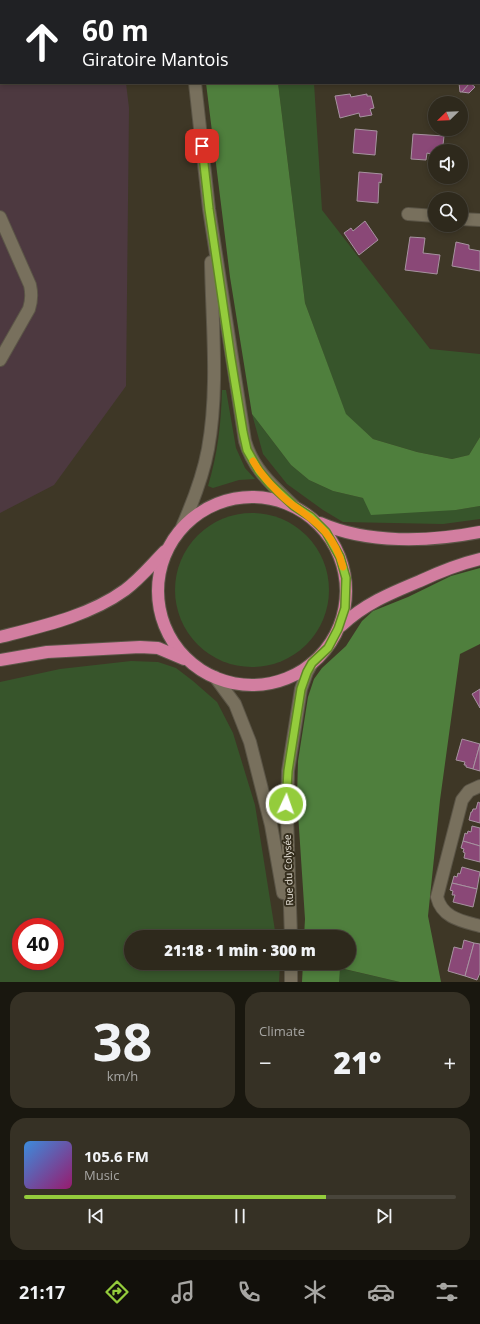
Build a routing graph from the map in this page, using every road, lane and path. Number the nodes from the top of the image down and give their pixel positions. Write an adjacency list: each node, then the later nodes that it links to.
1 (195, 84): 2 (street)
2 (209, 209): 9 (street); 11 (street)
3 (408, 214): 4 (street)
4 (428, 215)
5 (0, 217): 8 (street)
6 (468, 219): 7 (street)
7 (480, 220)
8 (0, 360)
9 (294, 506): 10 (highway); 11 (highway)
10 (316, 521): 12 (highway); 15 (highway)
11 (182, 527): 13 (highway)
12 (480, 532)
13 (168, 548): 16 (highway); 18 (highway)
14 (480, 559): 15 (highway)
15 (338, 629): 19 (highway)
16 (0, 637)
17 (0, 660): 18 (highway)
18 (190, 662): 20 (highway)
19 (312, 663): 20 (highway); 24 (street, Rue du Colysée)
20 (215, 678): 23 (street, Rue du Colysée)
21 (480, 786): 22 (street)
22 (480, 926)
23 (290, 930)
24 (291, 930)
25 (291, 970): 26 (street)
26 (290, 982)

